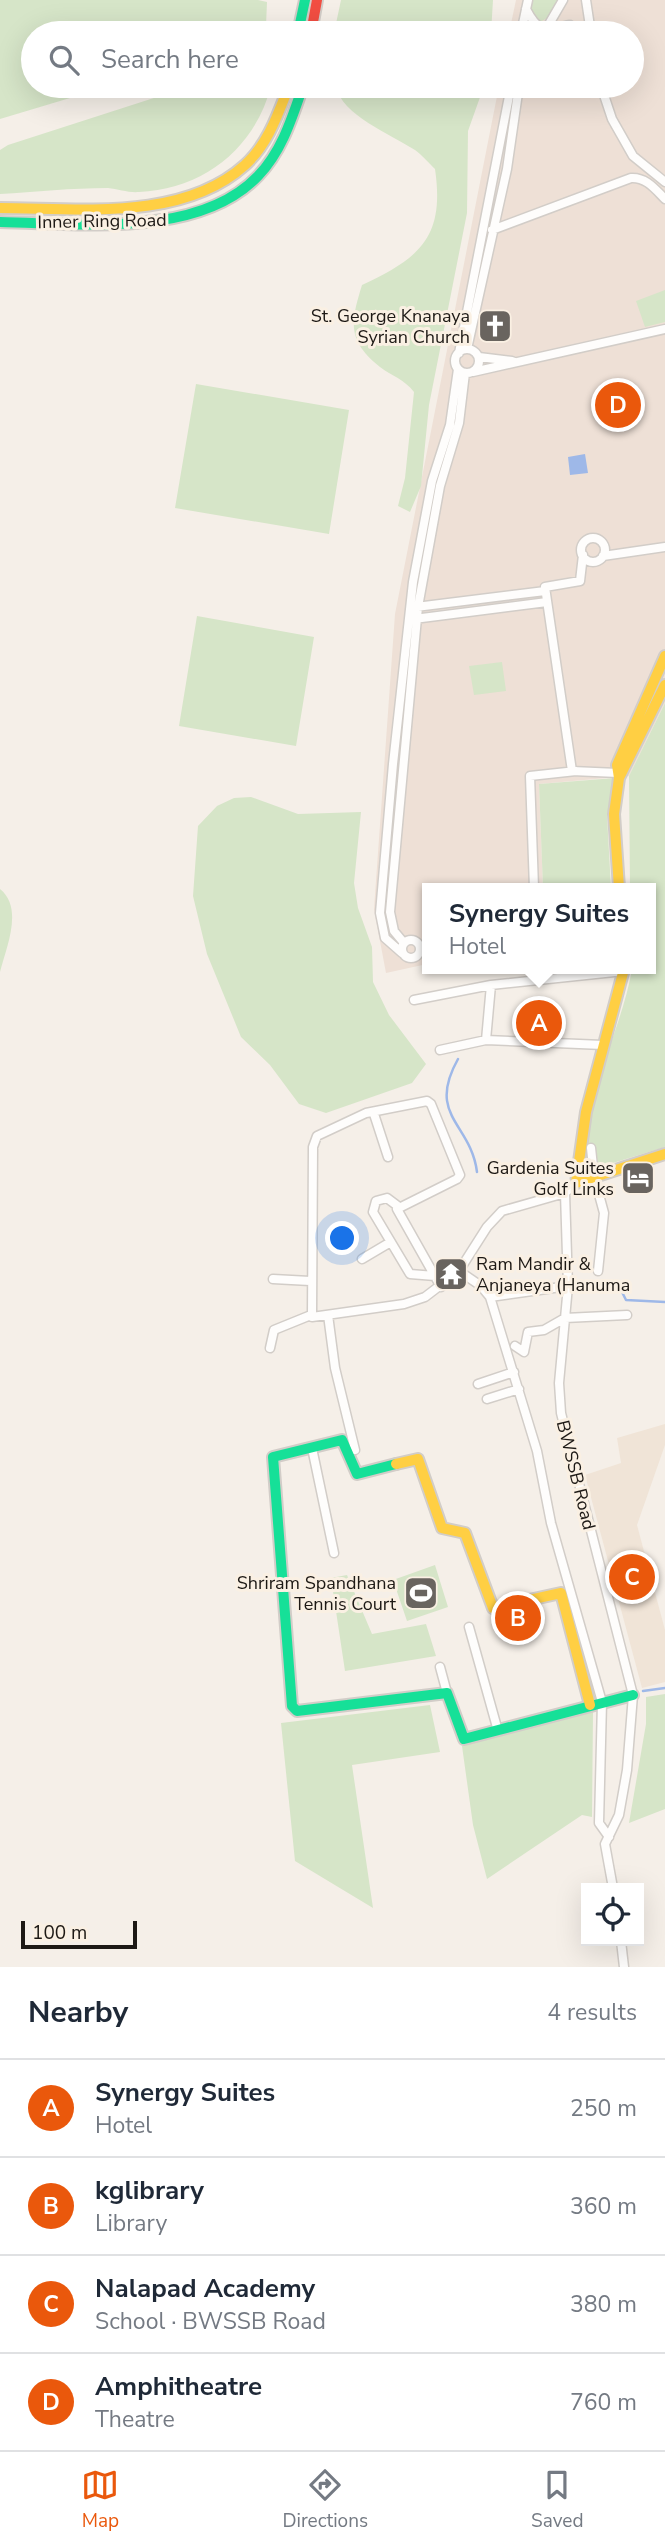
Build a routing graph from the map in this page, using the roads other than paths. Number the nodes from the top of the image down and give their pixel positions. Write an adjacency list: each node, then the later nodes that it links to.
1 (305, 0): 5 (street)
2 (317, 0): 6 (street)
3 (563, 0): 7 (street)
4 (586, 0): 8 (street)
5 (301, 21)
6 (313, 21)
7 (551, 21)
8 (589, 21)
9 (285, 98): 18 (street, Inner Ring Road)
10 (300, 98): 19 (street, Inner Ring Road)
11 (509, 98): 22 (street)
12 (517, 98): 20 (street)
13 (605, 98): 14 (street)
14 (633, 156): 15 (street); 16 (street)
15 (631, 178): 17 (street); 20 (street)
16 (665, 182)
17 (665, 199)
18 (0, 208)
19 (0, 222)
20 (492, 230): 22 (street)
21 (665, 329): 24 (street)
22 (463, 351): 23 (street); 25 (street)
23 (478, 357): 24 (street); 25 (street)
24 (518, 362): 25 (street)
25 (465, 371): 31 (street)
26 (665, 547): 28 (street)
27 (583, 555): 28 (street); 28 (street); 29 (street)
28 (603, 556)
29 (545, 591): 30 (street); 31 (street)
30 (547, 602): 32 (street); 35 (street)
31 (413, 607): 32 (street)
32 (412, 619): 39 (street); 42 (street)
33 (665, 656): 36 (street)
34 (665, 685): 36 (street)
35 (572, 771): 36 (street); 37 (street)
36 (621, 771): 38 (street)
37 (534, 883)
38 (619, 883)
39 (404, 943): 40 (street); 42 (street)
40 (422, 947)
41 (422, 950): 42 (street)
42 (402, 953)
43 (589, 974): 45 (street)
44 (623, 974): 48 (street)
45 (491, 985): 46 (street); 47 (street)
46 (414, 1000)
47 (486, 1040): 48 (street); 49 (street)
48 (603, 1045): 55 (street)
49 (440, 1050)
50 (374, 1114): 53 (street); 57 (street); 64 (street)
51 (591, 1148): 54 (street)
52 (665, 1154): 54 (street)
53 (388, 1157)
54 (594, 1176): 55 (street); 61 (street)
55 (576, 1183): 56 (street)
56 (565, 1193): 60 (street); 65 (street, BWSSB Road)
57 (398, 1207): 58 (street); 62 (street)
58 (389, 1243): 59 (street); 62 (street)
59 (362, 1259)
60 (459, 1271): 66 (street); 67 (street)
61 (598, 1271)
62 (435, 1276): 66 (street)
63 (273, 1279): 64 (street)
64 (310, 1281): 68 (street)
65 (569, 1286): 67 (street); 71 (street, BWSSB Road)
66 (441, 1287): 69 (street)
67 (490, 1297): 74 (street)
68 (310, 1315): 69 (street); 73 (street)
69 (328, 1315): 79 (street)
70 (627, 1315): 71 (street)
71 (565, 1318): 72 (street); 84 (street, BWSSB Road)
72 (515, 1346)
73 (270, 1348)
74 (513, 1372): 75 (street); 76 (street)
75 (478, 1384)
76 (519, 1389): 77 (street); 85 (street)
77 (487, 1399)
78 (312, 1448): 80 (street); 83 (street); 86 (street)
79 (355, 1450)
80 (334, 1553)
81 (469, 1627): 87 (street)
82 (440, 1667): 83 (street)
83 (447, 1693): 87 (street)
84 (633, 1695): 85 (street); 88 (street, BWSSB Road)
85 (602, 1702): 86 (street); 88 (street)
86 (590, 1705): 87 (street)
87 (498, 1731)
88 (609, 1837): 89 (street, BWSSB Road)
89 (612, 1883)
90 (622, 1946): 91 (street)
91 (624, 1967)

